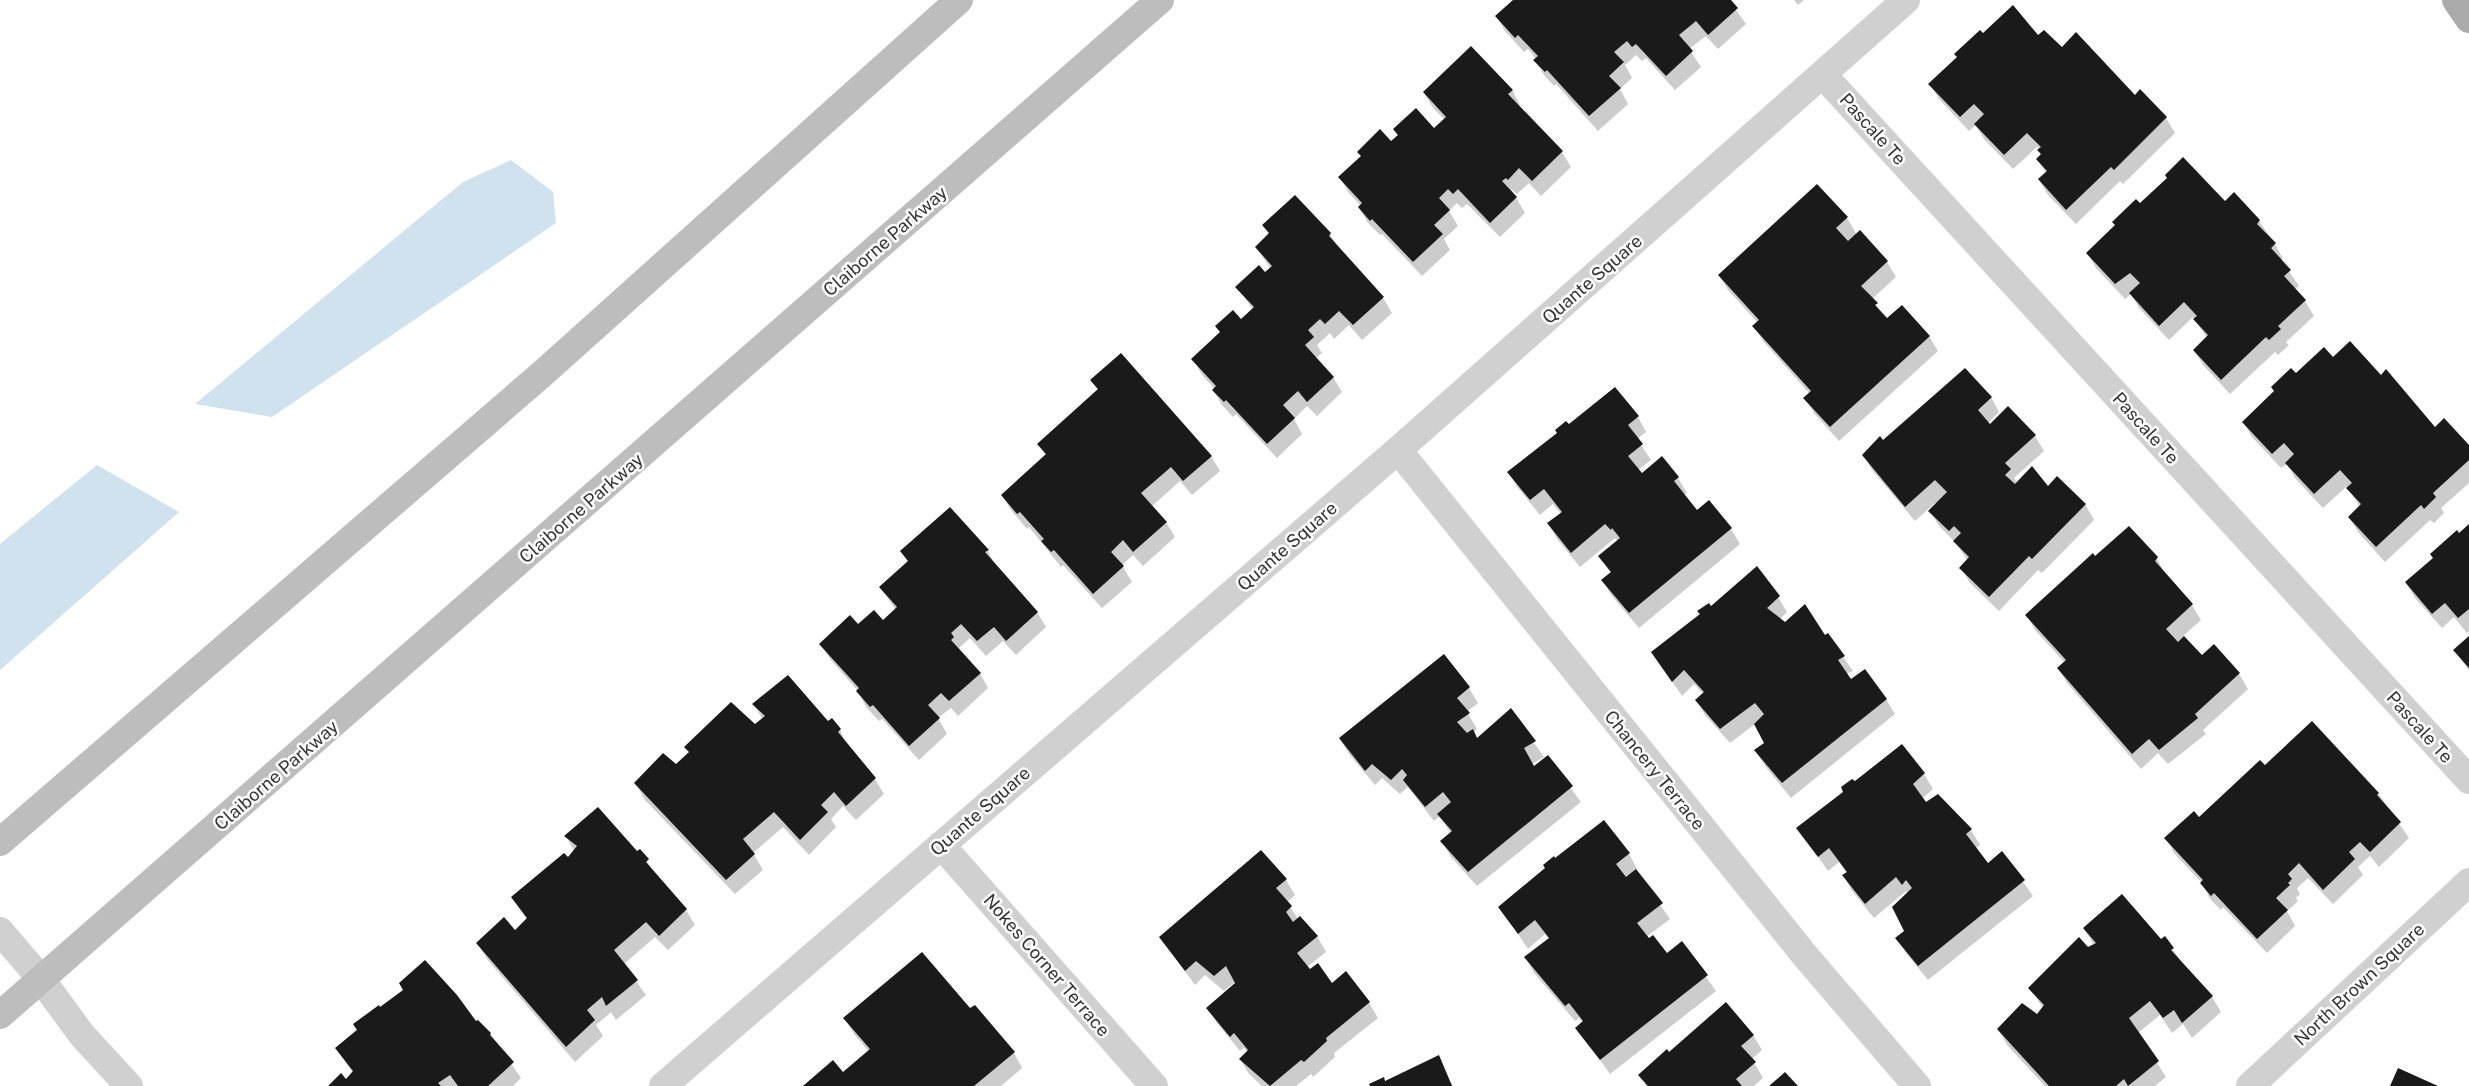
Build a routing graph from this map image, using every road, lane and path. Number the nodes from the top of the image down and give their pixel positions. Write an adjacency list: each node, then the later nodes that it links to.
1 (959, 0): 9 (main road)
2 (1160, 0): 13 (main road, Claiborne Parkway)
3 (1906, 0): 6 (street, Quante Square)
4 (2456, 0): 5 (main road)
5 (2469, 19)
6 (1823, 75): 7 (street, Quante Square); 8 (street, Pascale Te)
7 (1398, 450): 10 (street, Quante Square); 18 (street, Chancery Terrace)
8 (2469, 780)
9 (0, 842)
10 (941, 845): 16 (street, Quante Square); 17 (street, Nokes Corner Terrace)
11 (2469, 882): 19 (street, North Brown Square)
12 (0, 931): 13 (street)
13 (41, 979): 14 (main road, Claiborne Parkway); 15 (street)
14 (0, 1015)
15 (129, 1086)
16 (663, 1086)
17 (1154, 1086)
18 (1917, 1086)
19 (2250, 1086)

